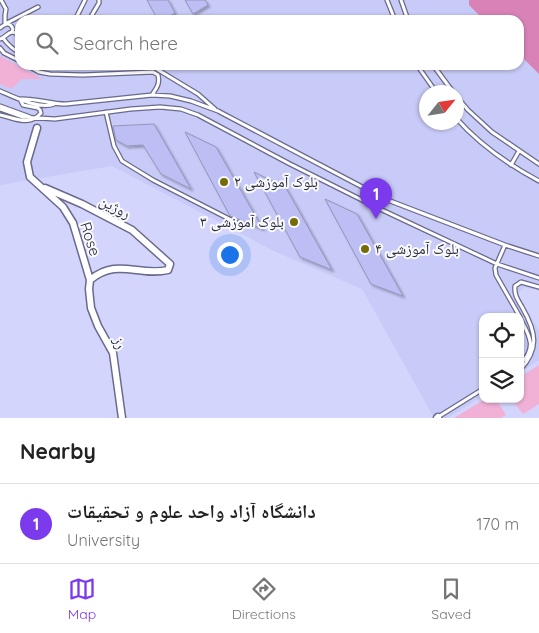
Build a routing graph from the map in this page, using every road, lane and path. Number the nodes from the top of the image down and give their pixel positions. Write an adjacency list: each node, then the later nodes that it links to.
1 (1, 0): 13 (lane)
2 (85, 0): 8 (lane)
3 (99, 0): 9 (lane)
4 (387, 0): 10 (lane)
5 (401, 0): 11 (lane)
6 (38, 7): 7 (lane)
7 (22, 15)
8 (77, 15)
9 (92, 15)
10 (392, 15)
11 (406, 15)
12 (15, 19): 13 (lane)
13 (5, 24): 14 (lane); 15 (lane)
14 (0, 28)
15 (12, 32): 16 (lane); 17 (lane)
16 (15, 33)
17 (2, 39): 19 (lane)
18 (0, 48): 20 (lane)
19 (15, 51)
20 (15, 59)
21 (35, 70): 28 (lane)
22 (158, 70): 32 (lane)
23 (421, 70): 25 (lane)
24 (437, 70): 26 (lane)
25 (431, 85)
26 (448, 85)
27 (0, 92): 29 (lane)
28 (152, 95): 29 (lane); 32 (lane)
29 (20, 99): 35 (lane)
30 (464, 105): 38 (lane)
31 (0, 107): 35 (lane)
32 (218, 111): 44 (lane)
33 (106, 112): 35 (lane); 43 (lane); 46 (lane)
34 (0, 114): 35 (lane)
35 (33, 118)
36 (464, 125): 40 (lane)
37 (37, 128): 42 (street)
38 (520, 151): 39 (lane); 40 (lane)
39 (539, 164)
40 (512, 165): 41 (lane)
41 (539, 181)
42 (40, 186): 48 (street, Rose); 48 (street, روژین)
43 (236, 223)
44 (505, 245): 45 (lane); 46 (lane)
45 (539, 256)
46 (497, 264): 47 (lane); 50 (lane)
47 (539, 278)
48 (90, 280): 57 (street, رز)
49 (539, 287): 52 (lane)
50 (518, 313)
51 (524, 326): 54 (lane)
52 (538, 339)
53 (535, 356): 55 (lane)
54 (524, 361)
55 (524, 367)
56 (479, 392): 58 (lane)
57 (122, 418)
58 (438, 418)

